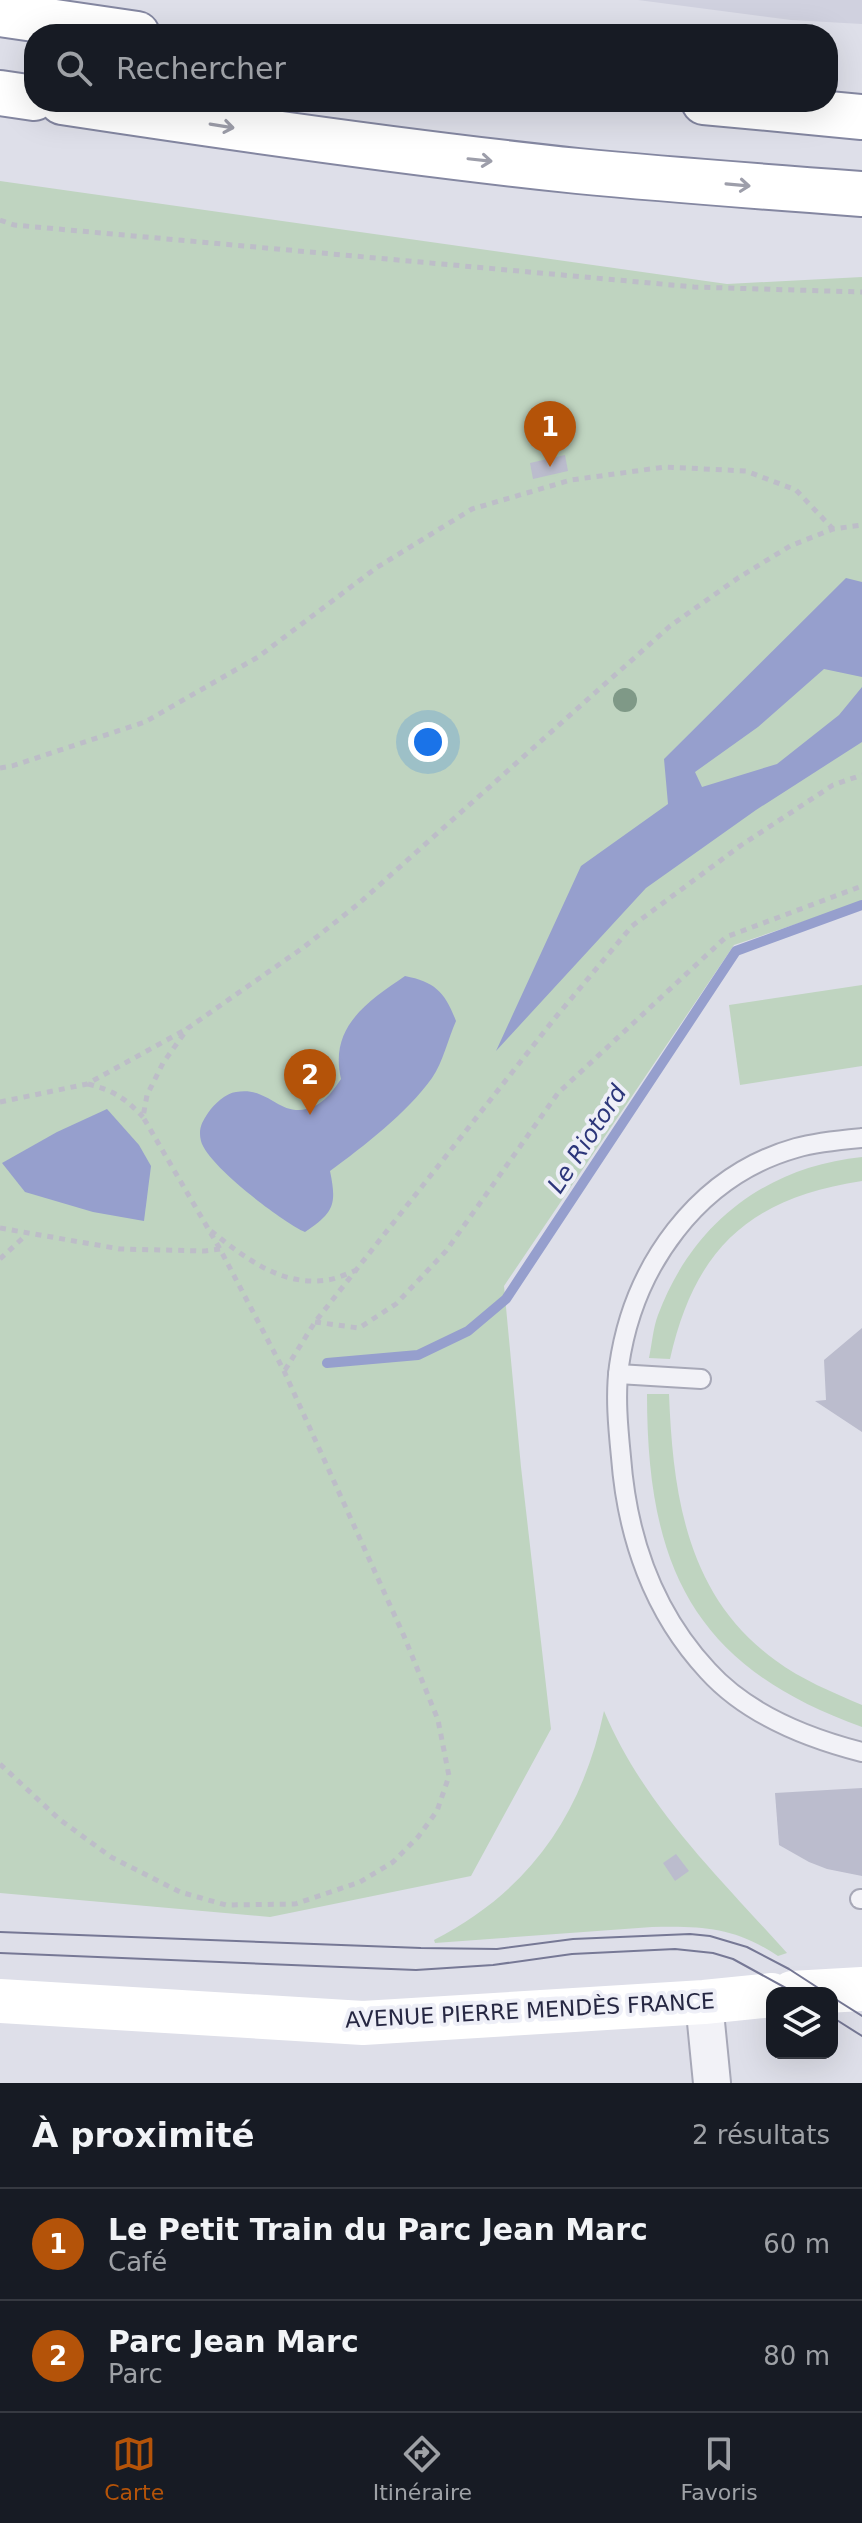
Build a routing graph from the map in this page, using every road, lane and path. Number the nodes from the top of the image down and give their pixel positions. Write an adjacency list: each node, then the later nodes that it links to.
1 (0, 14): 2 (main road)
2 (68, 24)
3 (0, 93): 4 (main road)
4 (24, 97)
5 (129, 112): 8 (main road, one-way to 8)
6 (809, 112): 7 (main road)
7 (862, 117)
8 (862, 194)
9 (0, 220): 10 (path)
10 (862, 292)
11 (862, 525): 12 (path)
12 (833, 529): 13 (path); 16 (path)
13 (0, 768)
14 (862, 775): 28 (path)
15 (862, 886): 29 (path)
16 (188, 1028): 17 (path); 19 (path)
17 (87, 1084): 18 (path); 19 (path)
18 (0, 1102)
19 (143, 1117): 24 (path)
20 (862, 1124): 22 (lane)
21 (862, 1138): 22 (lane)
22 (841, 1140): 31 (lane)
23 (0, 1228): 25 (path)
24 (207, 1228): 26 (path); 28 (path)
25 (27, 1235): 26 (path); 27 (path)
26 (220, 1249): 30 (path)
27 (0, 1259)
28 (357, 1270): 29 (path)
29 (315, 1322): 30 (path)
30 (284, 1371): 34 (path)
31 (618, 1374): 32 (lane); 33 (lane)
32 (701, 1379)
33 (862, 1752)
34 (0, 1764)
35 (862, 1989): 36 (main road)
36 (838, 1990)
37 (766, 1996): 39 (main road, AVENUE PIERRE MENDÈS FRANCE)
38 (0, 2001): 39 (main road, AVENUE PIERRE MENDÈS FRANCE)
39 (704, 2002): 40 (street)
40 (712, 2083)

